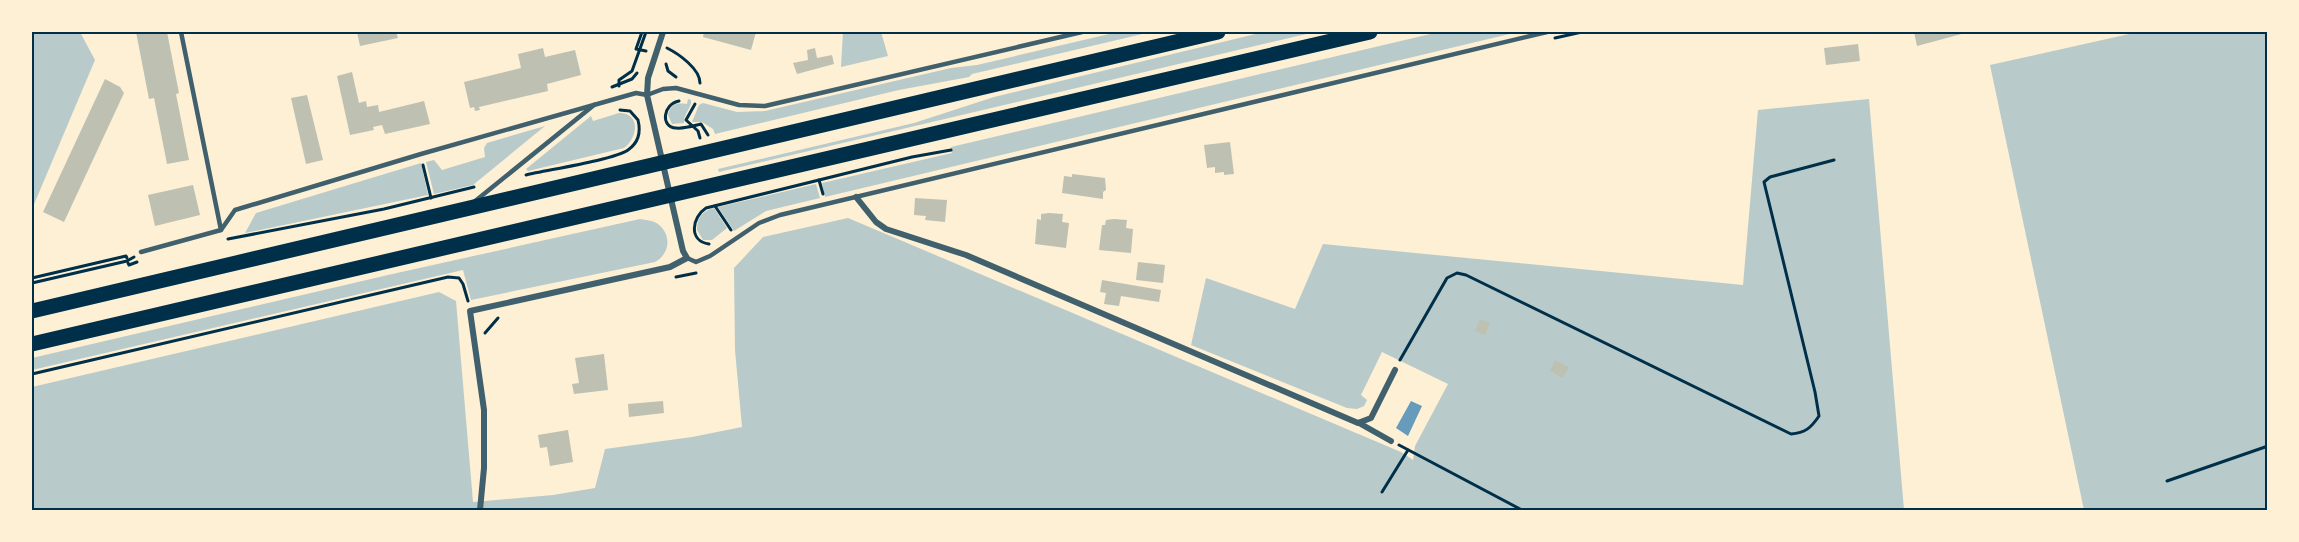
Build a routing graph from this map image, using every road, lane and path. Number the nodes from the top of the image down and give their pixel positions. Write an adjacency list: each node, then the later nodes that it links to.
1 (181, 32): 40 (lane)
2 (644, 32): 9 (path)
3 (663, 32): 17 (street)
4 (1082, 32): 17 (lane)
5 (1218, 32): 30 (main road)
6 (1370, 32): 34 (main road)
7 (1547, 32): 35 (lane)
8 (666, 48): 14 (path)
9 (640, 50): 10 (path); 15 (path)
10 (646, 51)
11 (666, 58): 12 (path)
12 (680, 79)
13 (693, 81): 14 (path)
14 (700, 82): 16 (path)
15 (619, 85)
16 (707, 85)
17 (647, 94): 20 (lane); 30 (street)
18 (683, 101): 24 (path)
19 (696, 102): 22 (path)
20 (596, 104): 39 (lane); 40 (lane)
21 (614, 112): 31 (path)
22 (691, 126): 24 (path); 25 (path); 26 (path)
23 (669, 129): 24 (path)
24 (674, 129)
25 (708, 135)
26 (700, 138)
27 (951, 150): 32 (path)
28 (1834, 160): 53 (path)
29 (423, 163): 36 (path)
30 (662, 164): 34 (street); 39 (main road)
31 (523, 171)
32 (819, 180): 37 (path); 38 (path)
33 (478, 184): 36 (path)
34 (670, 195): 46 (street); 52 (main road)
35 (856, 197): 38 (lane); 56 (street)
36 (431, 198): 42 (path)
37 (715, 204): 41 (path); 43 (path)
38 (826, 204): 46 (lane)
39 (464, 210): 50 (main road)
40 (221, 230): 44 (lane)
41 (732, 232)
42 (226, 239)
43 (712, 243)
44 (141, 252): 49 (path)
45 (127, 258): 49 (path)
46 (687, 258): 51 (street)
47 (140, 262): 48 (path)
48 (128, 263)
49 (32, 281)
50 (32, 311)
51 (470, 311): 55 (path); 62 (street)
52 (32, 344)
53 (1400, 360)
54 (1395, 370): 56 (street)
55 (32, 374)
56 (1358, 423): 57 (street)
57 (1391, 441): 59 (path)
58 (2268, 446): 60 (path)
59 (1408, 450): 61 (path); 63 (path)
60 (2167, 481)
61 (1382, 492)
62 (480, 510)
63 (1522, 510)

